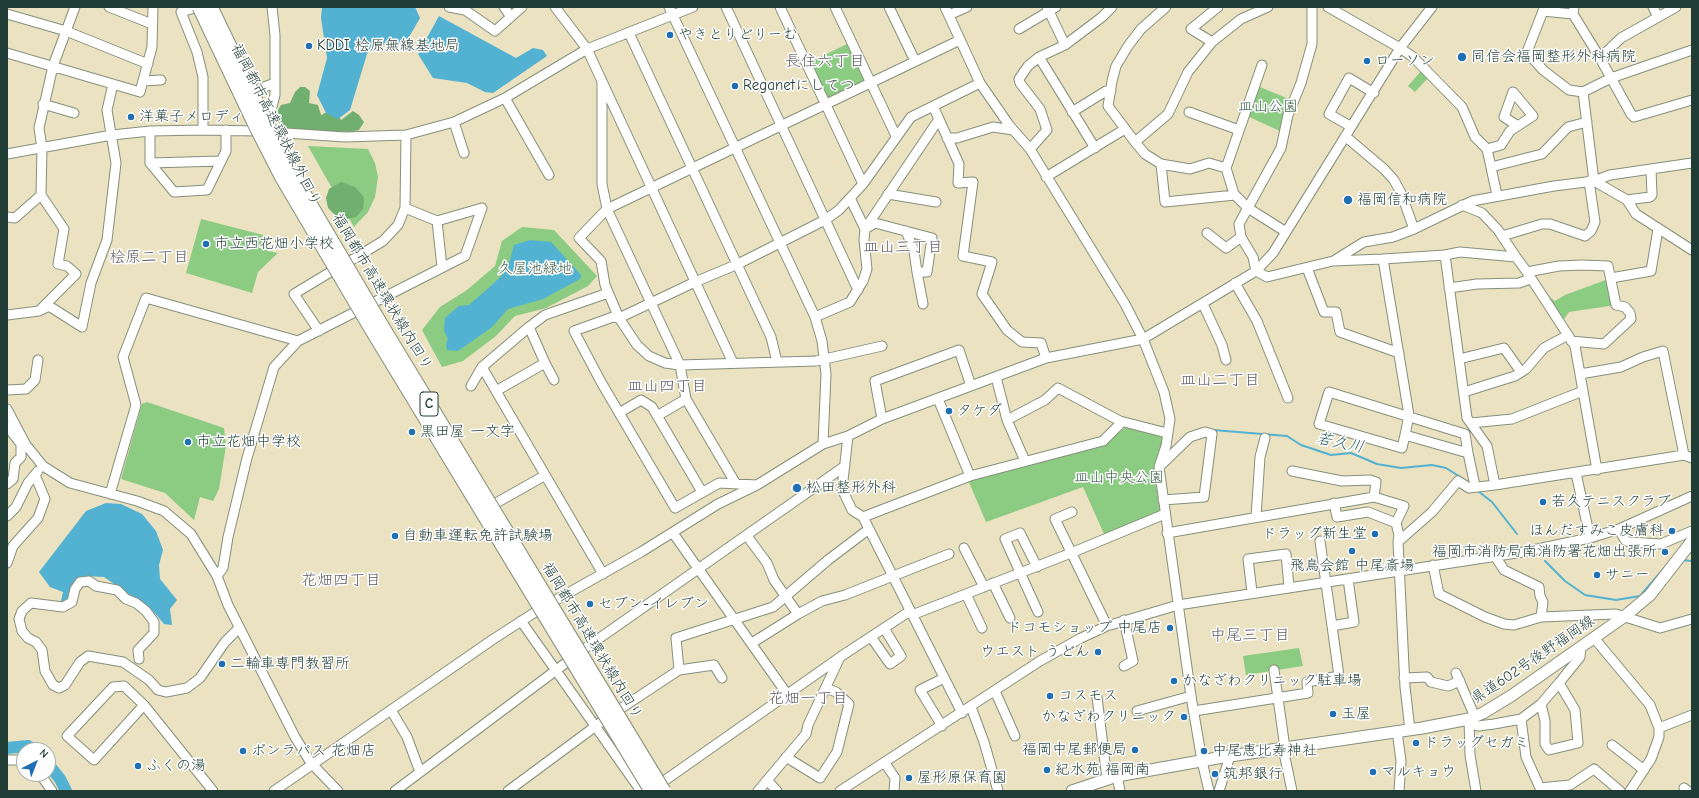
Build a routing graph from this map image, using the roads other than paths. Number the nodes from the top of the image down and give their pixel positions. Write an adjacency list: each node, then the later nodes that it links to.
1 (75, 7): 36 (street)
2 (109, 7): 34 (street)
3 (153, 7): 34 (street)
4 (198, 7): 79 (street); 345 (highway, 福岡都市高速環状線外回り / C, bridge)
5 (211, 7): 336 (highway, 福岡都市高速環状線内回り / C, bridge)
6 (272, 7): 56 (street)
7 (449, 7): 32 (street)
8 (504, 7): 32 (street)
9 (522, 7): 32 (street)
10 (693, 7): 28 (street)
11 (726, 7): 75 (street)
12 (780, 7): 66 (street)
13 (835, 7): 55 (street)
14 (889, 7): 47 (street)
15 (967, 7): 29 (street)
16 (1112, 7): 40 (street)
17 (1166, 7): 60 (street)
18 (1218, 7): 39 (street)
19 (1268, 7): 27 (street)
20 (1312, 7): 119 (street)
21 (1328, 7): 41 (street)
22 (1432, 7): 41 (street)
23 (1653, 7): 33 (street)
24 (1676, 7): 33 (street)
25 (558, 8): 42 (street)
26 (1051, 9): 35 (street); 40 (street)
27 (1256, 9): 39 (street)
28 (671, 11): 37 (street); 91 (street)
29 (947, 11): 38 (street)
30 (1573, 11): 46 (street); 61 (street)
31 (7, 14): 36 (street)
32 (511, 17)
33 (1658, 17): 46 (street)
34 (152, 24): 48 (street)
35 (1019, 29)
36 (66, 31): 48 (street); 50 (street)
37 (629, 32): 42 (street); 102 (street)
38 (960, 40): 47 (street); 57 (street)
39 (1212, 42): 89 (street)
40 (1065, 44): 45 (street)
41 (1400, 48): 62 (street); 94 (street)
42 (587, 49): 54 (street); 63 (street)
43 (1692, 50): 51 (street)
44 (7, 53): 50 (street)
45 (1039, 57): 68 (street); 93 (street)
46 (1600, 58): 51 (street)
47 (915, 61): 55 (street)
48 (148, 64): 53 (street)
49 (1262, 65): 82 (street)
50 (54, 66): 58 (street); 65 (street)
51 (1611, 78): 61 (street); 64 (street)
52 (161, 80): 53 (street)
53 (143, 81): 58 (street)
54 (602, 81): 109 (street); 120 (street)
55 (871, 82): 66 (street); 86 (street)
56 (275, 83): 59 (street); 71 (street)
57 (980, 83): 67 (street); 81 (street)
58 (113, 84): 84 (street)
59 (256, 90)
60 (1111, 91): 68 (street); 78 (street)
61 (1583, 92): 74 (street)
62 (1374, 93): 76 (street); 76 (street)
63 (505, 98): 73 (street); 105 (street)
64 (1692, 100)
65 (43, 104): 70 (street); 90 (street)
66 (826, 104): 75 (street); 108 (street)
67 (933, 106): 72 (street); 86 (street)
68 (1072, 112): 92 (street)
69 (1189, 112): 82 (street)
70 (74, 114)
71 (269, 118)
72 (939, 119): 88 (street); 110 (street)
73 (454, 122): 85 (street); 95 (street)
74 (1587, 122): 101 (street); 107 (street)
75 (781, 126): 91 (street); 122 (street)
76 (1350, 126): 87 (street)
77 (1518, 126): 94 (street)
78 (1125, 129): 89 (street); 92 (street)
79 (203, 130): 80 (street); 83 (street)
80 (226, 130): 85 (street); 97 (street)
81 (1013, 130): 88 (street); 93 (street)
82 (1239, 130): 103 (street)
83 (150, 131): 84 (street); 98 (street)
84 (112, 135): 90 (street); 155 (street)
85 (406, 135): 118 (street)
86 (896, 136): 108 (street)
87 (1345, 136): 125 (street); 128 (street)
88 (947, 138): 166 (street)
89 (1135, 142): 100 (street)
90 (42, 148): 96 (street); 111 (street)
91 (735, 148): 102 (street); 132 (street)
92 (1095, 148): 106 (street)
93 (1030, 149): 106 (street)
94 (1487, 149): 101 (street)
95 (464, 153)
96 (7, 154)
97 (221, 161): 98 (street); 98 (street)
98 (150, 163)
99 (1692, 163): 104 (street)
100 (1161, 164): 103 (street); 112 (street)
101 (1491, 167): 113 (street)
102 (693, 168): 109 (street); 139 (street)
103 (1226, 168): 112 (street)
104 (1651, 169): 107 (street); 115 (street)
105 (549, 175)
106 (1046, 178): 162 (street)
107 (1592, 181): 113 (street); 115 (street); 130 (street)
108 (863, 184): 114 (street)
109 (651, 188): 120 (street); 147 (street)
110 (888, 194): 116 (street); 124 (street)
111 (41, 195): 121 (street); 155 (street)
112 (1235, 195): 119 (street)
113 (1497, 195): 117 (street)
114 (850, 198): 122 (street); 124 (street)
115 (1627, 200): 126 (street)
116 (936, 202)
117 (1462, 205): 125 (street); 130 (street)
118 (405, 208): 123 (street); 137 (street)
119 (1248, 208): 128 (street); 131 (street)
120 (607, 209): 151 (street); 152 (street)
121 (7, 217)
122 (826, 220): 132 (street); 150 (street)
123 (437, 221): 140 (street); 140 (street)
124 (865, 229): 127 (street); 150 (street)
125 (1414, 229): 138 (street)
126 (1658, 229): 133 (street); 146 (street)
127 (906, 231): 144 (street); 144 (street)
128 (1286, 232): 143 (street)
129 (1207, 233): 131 (street)
130 (1502, 236): 135 (street)
131 (1241, 237): 143 (street)
132 (780, 242): 139 (street); 158 (street)
133 (1692, 250)
134 (1445, 255): 135 (street); 136 (street); 149 (street)
135 (1516, 257): 145 (street)
136 (1383, 259): 138 (street); 165 (street)
137 (350, 261)
138 (1333, 261): 142 (street)
139 (738, 264): 147 (street); 171 (street)
140 (442, 267): 160 (street)
141 (337, 268): 160 (street)
142 (1308, 268): 143 (street); 165 (street)
143 (1256, 271): 148 (street)
144 (917, 272): 153 (street)
145 (1529, 276): 146 (street); 149 (street); 161 (street)
146 (1611, 278): 161 (street)
147 (695, 282): 152 (street); 173 (street)
148 (1235, 283): 154 (street); 186 (street)
149 (1449, 288): 168 (street)
150 (858, 290): 158 (street)
151 (608, 293): 157 (street); 159 (street)
152 (652, 304): 157 (street); 174 (street)
153 (923, 304)
154 (1204, 304): 162 (street); 170 (street)
155 (39, 311): 156 (street)
156 (7, 315)
157 (619, 318): 174 (street); 190 (street)
158 (814, 318): 167 (street)
159 (529, 326): 172 (street); 175 (street)
160 (319, 330): 163 (street)
161 (1570, 338): 176 (street); 177 (street)
162 (1143, 339): 166 (street); 198 (street)
163 (298, 341): 223 (street); 258 (street)
164 (882, 346): 167 (street)
165 (1399, 353): 191 (street)
166 (1046, 358): 178 (street)
167 (824, 359): 171 (street); 202 (street)
168 (1459, 359): 176 (street); 185 (street)
169 (38, 360): 182 (street)
170 (1226, 360)
171 (777, 362): 173 (street)
172 (545, 363): 179 (street); 184 (street)
173 (733, 363): 174 (street)
174 (680, 365): 187 (street)
175 (482, 367): 180 (street); 184 (street)
176 (1521, 372): 185 (street)
177 (1580, 374): 183 (street); 204 (street)
178 (996, 377): 181 (street); 194 (street)
179 (554, 380)
180 (471, 386)
181 (971, 386): 188 (street); 193 (street)
182 (7, 390)
183 (1583, 391): 196 (street); 210 (street)
184 (496, 392): 214 (street)
185 (1464, 392): 196 (street)
186 (1288, 398)
187 (686, 399): 192 (street); 218 (street)
188 (938, 399): 193 (street); 215 (street)
189 (7, 409): 206 (street)
190 (619, 413): 192 (street); 222 (street)
191 (1409, 415): 199 (street); 199 (street); 203 (street)
192 (657, 416): 222 (street)
193 (882, 419): 200 (street)
194 (1007, 420): 195 (street); 205 (street)
195 (1120, 421): 198 (street); 205 (street)
196 (1471, 423): 220 (street)
197 (7, 426): 217 (street)
198 (1167, 433): 208 (street)
199 (1405, 435): 203 (street)
200 (848, 436): 202 (street); 207 (street)
201 (1265, 438): 235 (street)
202 (824, 444): 219 (street)
203 (1468, 453): 221 (street)
204 (1688, 456): 210 (street)
205 (1025, 461): 215 (street)
206 (43, 466): 213 (street); 223 (street)
207 (844, 466): 234 (street); 242 (street)
208 (1159, 467): 226 (street); 226 (street)
209 (476, 470): 216 (street)
210 (1597, 470): 212 (street)
211 (1292, 471): 224 (street)
212 (1576, 473): 220 (street); 243 (street)
213 (35, 475): 233 (street); 251 (street)
214 (544, 476): 228 (street); 257 (street)
215 (970, 476): 234 (street)
216 (461, 478)
217 (7, 484)
218 (736, 484): 219 (street); 222 (street)
219 (758, 485): 241 (street)
220 (1495, 485): 221 (street)
221 (1472, 487): 246 (street)
222 (702, 492)
223 (110, 494): 258 (street)
224 (1374, 496): 229 (street); 236 (street)
225 (1692, 496): 238 (street)
226 (1163, 500): 232 (street)
227 (7, 503): 230 (street)
228 (496, 503)
229 (1334, 503): 235 (street); 236 (street)
230 (7, 508)
231 (1072, 512): 248 (street)
232 (1165, 514): 240 (street); 248 (street)
233 (7, 516)
234 (863, 517): 237 (street)
235 (1256, 517): 240 (street)
236 (1396, 523): 246 (street)
237 (869, 529): 259 (street); 267 (street)
238 (1619, 529): 239 (street); 243 (street)
239 (1692, 531)
240 (1167, 532): 268 (street)
241 (673, 533): 254 (street); 257 (street)
242 (747, 536): 254 (street); 267 (street)
243 (1590, 538): 250 (street)
244 (1692, 541): 272 (main road, 県道602号後野福岡線)
245 (1320, 542): 261 (street)
246 (1398, 542): 255 (street)
247 (964, 548): 263 (street)
248 (1071, 553): 253 (street); 279 (street)
249 (948, 554): 259 (street)
250 (1495, 556): 252 (street); 273 (street)
251 (7, 563)
252 (1433, 565): 255 (street); 273 (street)
253 (1037, 567): 256 (street); 256 (street)
254 (699, 570): 276 (street); 288 (street)
255 (1398, 570): 260 (street); 298 (street)
256 (1021, 573): 262 (street); 269 (street)
257 (603, 574): 278 (street)
258 (217, 576): 281 (street)
259 (892, 576): 270 (street); 271 (street)
260 (1348, 579): 261 (street); 280 (street)
261 (1325, 582): 264 (street); 280 (street)
262 (993, 583): 263 (street); 274 (street)
263 (984, 587): 266 (street)
264 (1289, 587): 265 (street); 265 (street)
265 (1252, 592): 268 (street)
266 (966, 594): 270 (street); 283 (street)
267 (786, 596): 271 (street); 276 (street)
268 (1178, 605): 277 (street); 303 (street)
269 (1038, 612)
270 (911, 613): 282 (street); 297 (street)
271 (798, 614): 286 (street)
272 (1625, 616): 273 (street); 275 (street); 285 (main road, 県道602号後野福岡線)
273 (1541, 617)
274 (1010, 618)
275 (1692, 619)
276 (735, 620): 286 (street); 293 (street)
277 (1124, 620): 279 (street); 292 (street)
278 (521, 621): 295 (street); 310 (street)
279 (1107, 626): 301 (street)
280 (1332, 626): 305 (street)
281 (239, 628): 290 (street); 329 (street)
282 (884, 628): 284 (street); 284 (street)
283 (982, 628)
284 (871, 637): 289 (street)
285 (1594, 638): 287 (main road, 県道602号後野福岡線); 320 (street)
286 (752, 643): 302 (street)
287 (1581, 647): 299 (street); 317 (main road, 県道602号後野福岡線)
288 (584, 650)
289 (840, 657): 300 (street); 302 (street)
290 (139, 659)
291 (571, 659): 295 (street)
292 (1124, 666)
293 (679, 670): 296 (street); 309 (street)
294 (1274, 670): 305 (street)
295 (556, 671): 318 (street); 332 (street)
296 (722, 678)
297 (944, 678): 313 (street); 319 (street)
298 (1404, 678): 317 (street); 321 (street)
299 (1559, 683): 306 (street); 306 (street)
300 (826, 688): 327 (street); 327 (street)
301 (995, 690): 308 (street); 323 (street)
302 (787, 694): 336 (street)
303 (1192, 696): 311 (street); 312 (street)
304 (1097, 697): 333 (street)
305 (1278, 698): 311 (street); 325 (street)
306 (1541, 704): 316 (street)
307 (144, 706): 307 (street); 339 (street)
308 (970, 707): 313 (street); 350 (street)
309 (620, 709)
310 (391, 710): 329 (street); 332 (street)
311 (1194, 711): 328 (street)
312 (1137, 712)
313 (962, 713): 319 (street)
314 (1692, 716): 320 (street)
315 (608, 717): 318 (street)
316 (1520, 719): 317 (street); 337 (street)
317 (1471, 720): 321 (main road, 県道602号後野福岡線); 357 (street)
318 (596, 726): 343 (street); 344 (street)
319 (942, 726): 330 (street)
320 (1659, 728): 331 (street)
321 (1410, 730): 322 (main road, 県道602号後野福岡線)
322 (1396, 731): 325 (main road, 県道602号後野福岡線); 356 (street)
323 (1015, 736)
324 (1612, 745): 331 (street)
325 (1284, 748): 326 (main road, 県道602号後野福岡線); 355 (street)
326 (1230, 756): 328 (main road, 県道602号後野福岡線); 354 (street)
327 (786, 758): 334 (street)
328 (1202, 761): 333 (main road, 県道602号後野福岡線); 353 (street)
329 (311, 763): 340 (street); 341 (street)
330 (885, 763): 348 (street); 349 (street)
331 (1644, 770): 359 (street)
332 (420, 772): 342 (street)
333 (1112, 777): 351 (main road, 県道602号後野福岡線); 352 (street)
334 (767, 780): 346 (street); 347 (street)
335 (46, 782): 338 (street)
336 (664, 786)
337 (1540, 790): 358 (street)
338 (52, 791)
339 (213, 791)
340 (274, 791)
341 (338, 791)
342 (395, 791)
343 (508, 791)
344 (641, 791)
345 (651, 791)
346 (758, 791)
347 (777, 791)
348 (840, 791)
349 (894, 791)
350 (998, 791)
351 (1072, 791)
352 (1120, 791)
353 (1209, 791)
354 (1219, 791)
355 (1292, 791)
356 (1398, 791)
357 (1476, 791)
358 (1620, 791)
359 (1630, 791)

